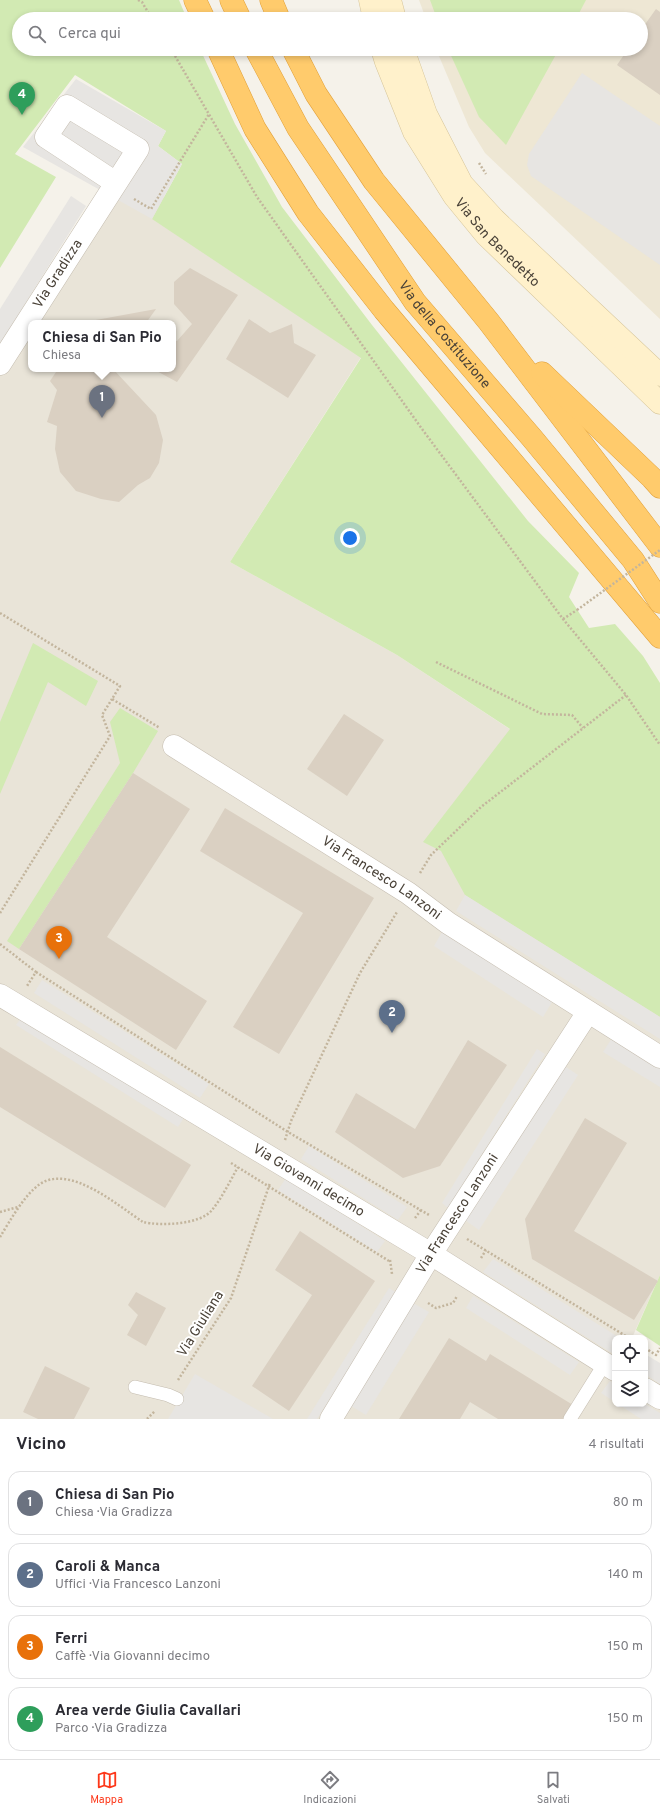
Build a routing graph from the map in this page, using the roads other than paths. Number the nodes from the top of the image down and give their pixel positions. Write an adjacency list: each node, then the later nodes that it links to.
1 (195, 0): 6 (highway)
2 (231, 0): 7 (highway)
3 (271, 0): 8 (highway)
4 (370, 0): 9 (street)
5 (390, 0): 10 (street)
6 (201, 12)
7 (237, 12)
8 (276, 12)
9 (373, 12)
10 (393, 12)
11 (221, 56): 26 (highway)
12 (260, 56): 25 (highway, Via della Costituzione)
13 (297, 56): 18 (highway)
14 (384, 56): 22 (street, Via San Benedetto)
15 (405, 56): 21 (street, Via San Benedetto)
16 (122, 189): 17 (street, Via Gradizza)
17 (31, 320)
18 (489, 322): 23 (highway); 24 (highway)
19 (28, 324): 20 (street, Via Gradizza)
20 (0, 364)
21 (660, 375)
22 (660, 403)
23 (660, 487)
24 (660, 546)
25 (660, 602)
26 (660, 637)
27 (174, 746): 29 (street, Via Francesco Lanzoni)
28 (8, 1000): 31 (street, Via Giovanni decimo)
29 (588, 1012): 30 (street, Via Francesco Lanzoni); 31 (street, Via Francesco Lanzoni)
30 (660, 1057)
31 (431, 1254): 32 (street, Via Giovanni decimo); 37 (street, Via Francesco Lanzoni)
32 (610, 1366): 38 (lane)
33 (135, 1386): 35 (lane)
34 (648, 1390): 36 (street)
35 (173, 1397)
36 (660, 1398)
37 (331, 1419)
38 (570, 1419)

